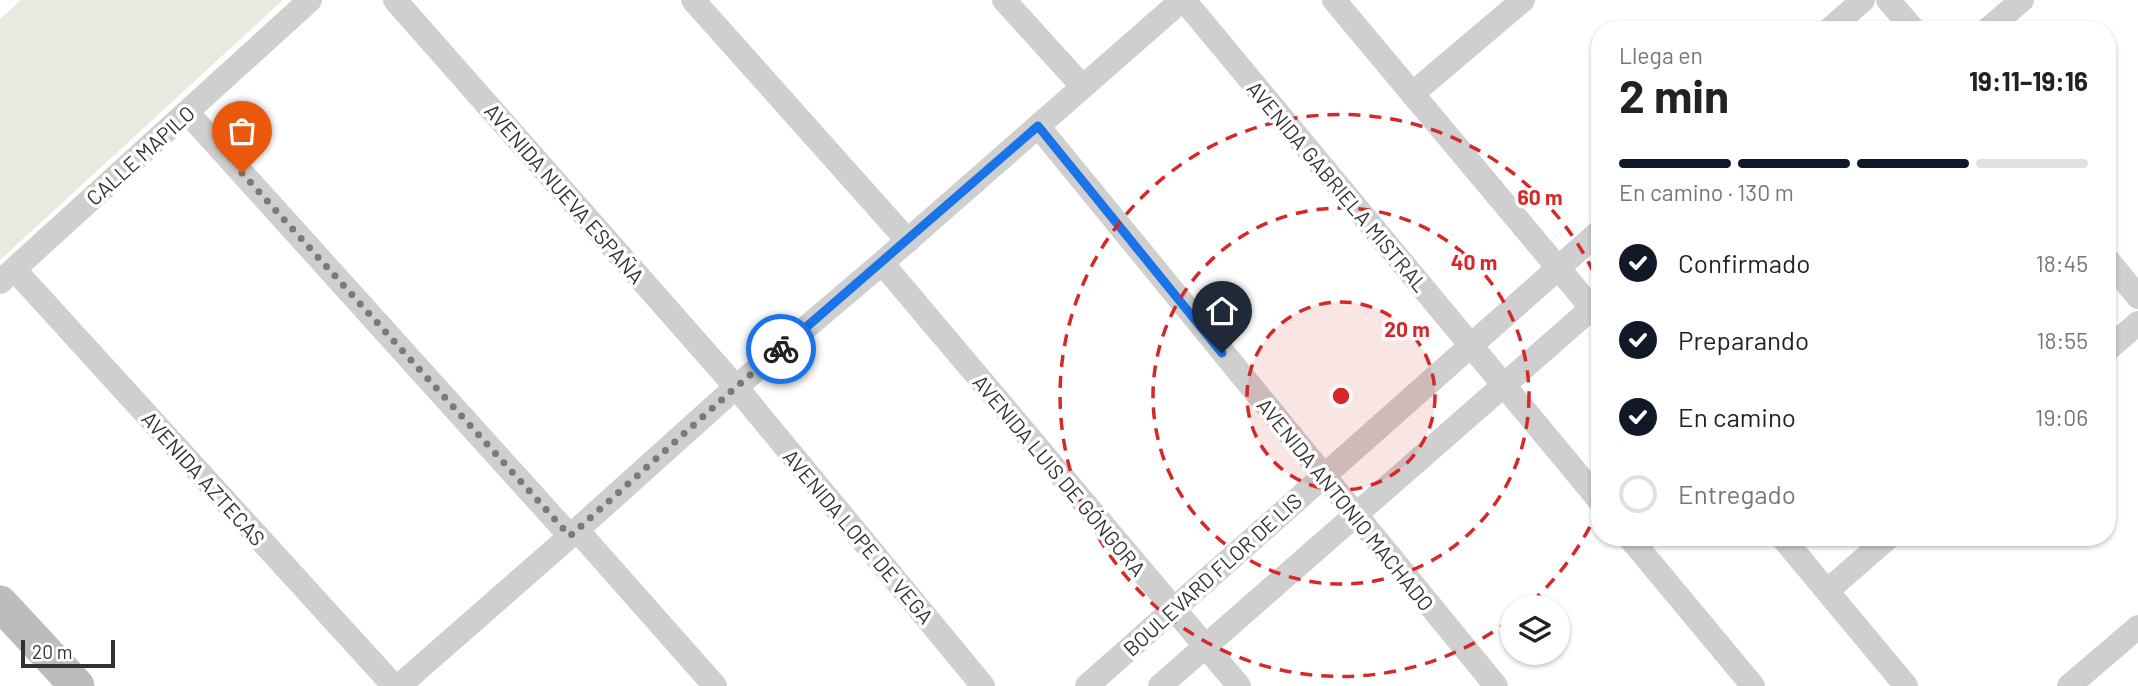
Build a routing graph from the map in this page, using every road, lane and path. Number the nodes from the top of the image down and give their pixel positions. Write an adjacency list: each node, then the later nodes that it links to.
1 (310, 0): 16 (street, CALLE MAPILO)
2 (395, 0): 31 (street, AVENIDA NUEVA ESPAÑA)
3 (693, 0): 19 (street)
4 (1004, 0): 14 (street)
5 (1183, 0): 14 (street); 29 (street, AVENIDA GABRIELA MISTRAL)
6 (1334, 0): 15 (street)
7 (1523, 0): 15 (street)
8 (1863, 0): 11 (street)
9 (1888, 0): 12 (street)
10 (2022, 0): 13 (street)
11 (1839, 21)
12 (1906, 21)
13 (1998, 21)
14 (1083, 87): 17 (street)
15 (1412, 94): 21 (street)
16 (187, 112): 23 (street, CALLE MAPILO); 35 (street)
17 (1038, 126): 19 (street); 32 (street, AVENIDA ANTONIO MACHADO)
18 (1591, 239): 21 (street, BOULEVARD FLOR DE LIS)
19 (908, 241): 20 (street)
20 (881, 263): 31 (street); 41 (street, AVENIDA LUIS DE GÓNGORA)
21 (1558, 268): 25 (street); 29 (street, BOULEVARD FLOR DE LIS)
22 (2116, 270): 24 (street)
23 (7, 276): 45 (street, AVENIDA AZTECAS)
24 (2138, 297)
25 (1591, 308)
26 (1591, 316): 30 (street)
27 (2138, 323): 28 (street)
28 (2116, 342)
29 (1470, 345): 30 (street, AVENIDA GABRIELA MISTRAL); 32 (street, BOULEVARD FLOR DE LIS)
30 (1503, 386): 33 (street, AVENIDA GABRIELA MISTRAL); 34 (street)
31 (736, 387): 35 (street); 48 (street, AVENIDA LOPE DE VEGA)
32 (1322, 476): 34 (street, AVENIDA ANTONIO MACHADO); 41 (street, BOULEVARD FLOR DE LIS)
33 (1591, 490)
34 (1355, 515): 43 (street); 52 (street, AVENIDA ANTONIO MACHADO)
35 (574, 533): 46 (street); 47 (street)
36 (1636, 546): 53 (street)
37 (1790, 546): 39 (street)
38 (1879, 546): 39 (street)
39 (1827, 591): 54 (street)
40 (0, 603): 44 (street)
41 (1173, 609): 43 (street, AVENIDA LUIS DE GÓNGORA); 49 (street, BOULEVARD FLOR DE LIS)
42 (2138, 627): 55 (street)
43 (1206, 645): 50 (street); 51 (street, AVENIDA LUIS DE GÓNGORA)
44 (77, 686)
45 (394, 686)
46 (399, 686)
47 (715, 686)
48 (983, 686)
49 (1087, 686)
50 (1160, 686)
51 (1239, 686)
52 (1496, 686)
53 (1753, 686)
54 (1906, 686)
55 (2069, 686)

